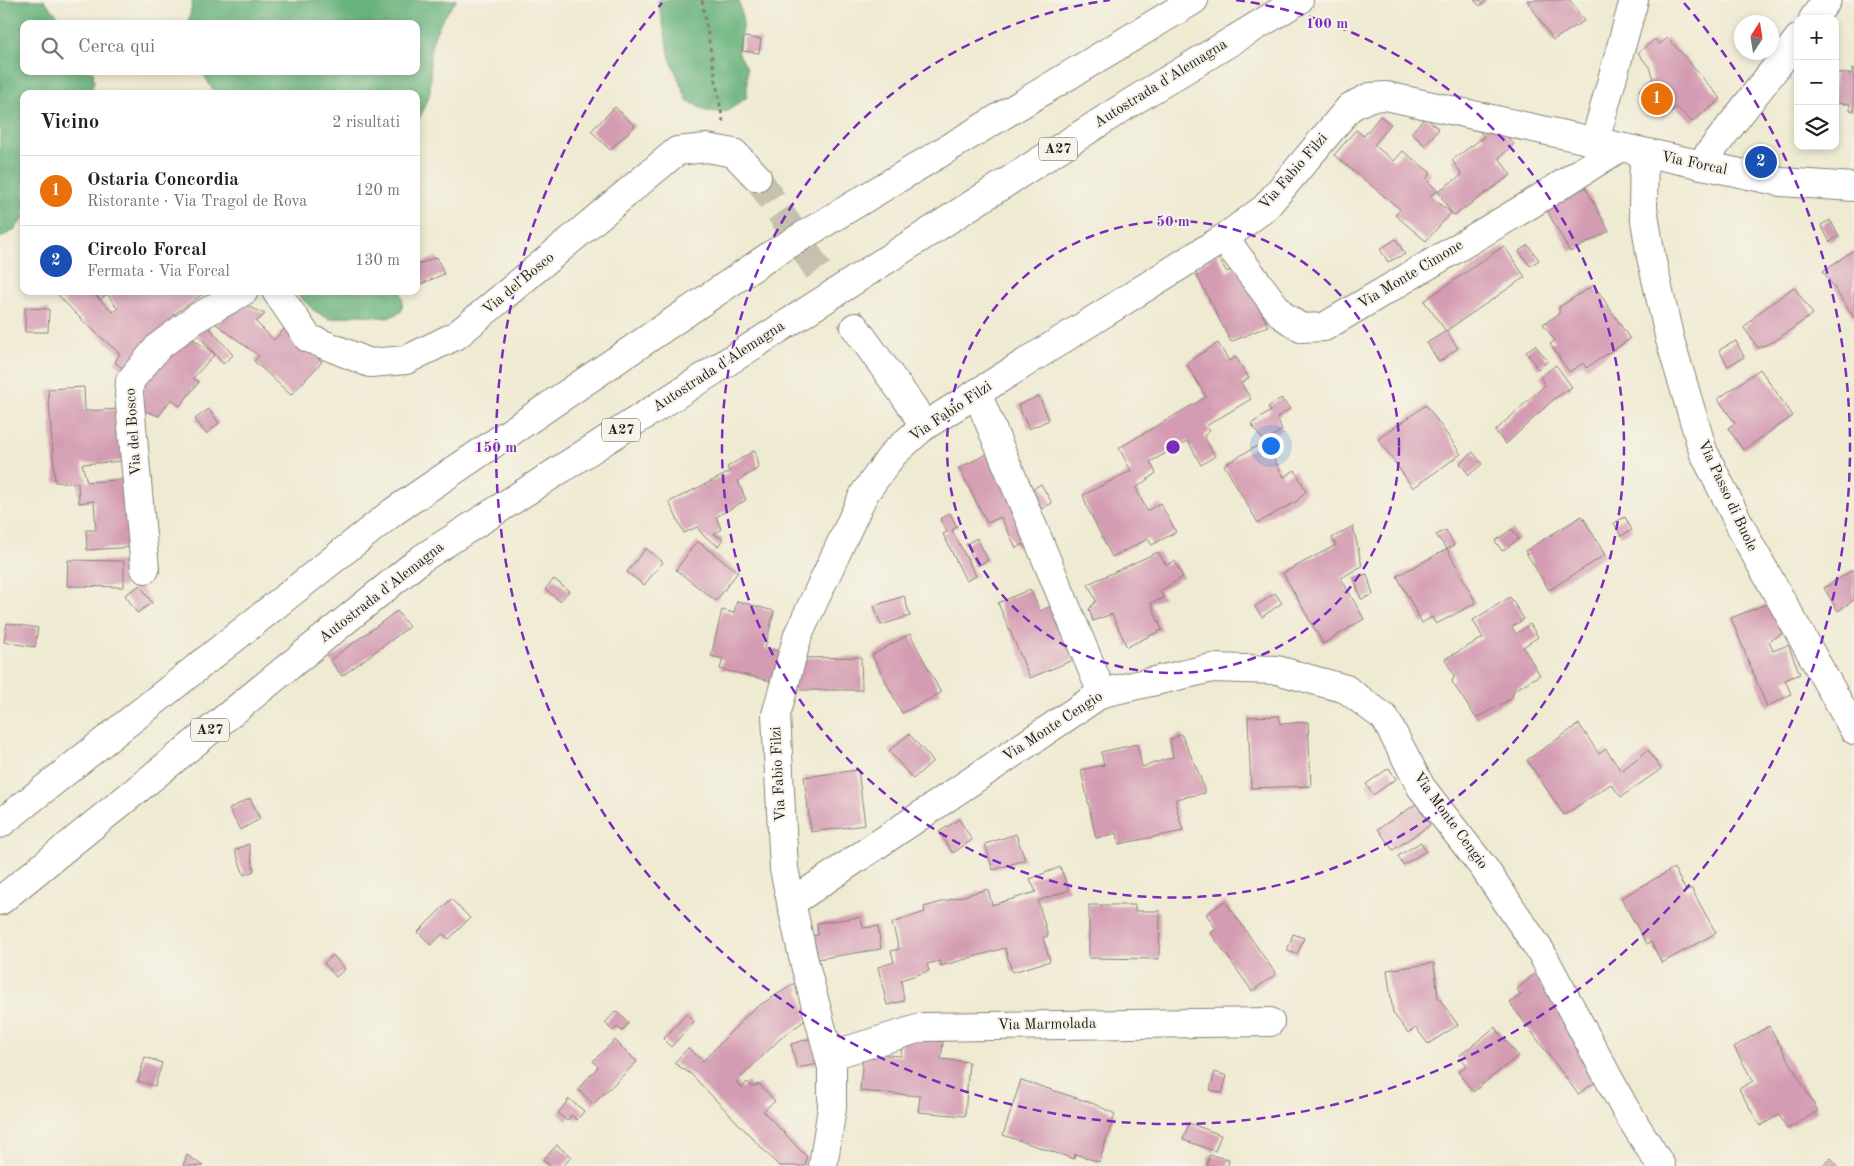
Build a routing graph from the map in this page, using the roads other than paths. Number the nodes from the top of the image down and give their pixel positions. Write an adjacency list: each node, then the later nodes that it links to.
1 (1194, 0): 20 (main road)
2 (1298, 0): 21 (main road, Autostrada d'Alemagna / A27)
3 (1634, 0): 7 (main road, Via Passo di Buole)
4 (1828, 0): 5 (main road)
5 (1816, 15)
6 (1794, 44): 8 (main road)
7 (1619, 147): 8 (main road, Via Forcal); 11 (main road, Via Fabio Filzi); 11 (main road, Via Monte Cimone); 19 (main road, Via Passo di Buole)
8 (1700, 165): 10 (main road, Via Forcal)
9 (757, 177): 13 (main road, Via del Bosco)
10 (1854, 187)
11 (1224, 238): 15 (main road, Via Fabio Filzi)
12 (237, 295): 17 (main road, Via del Bosco)
13 (279, 295)
14 (855, 327): 16 (main road)
15 (977, 393): 16 (main road, Via Fabio Filzi); 18 (main road)
16 (923, 427): 22 (main road, Via Fabio Filzi)
17 (144, 569)
18 (1102, 693): 22 (main road, Via Monte Cengio); 26 (main road, Via Monte Cengio)
19 (1854, 730)
20 (0, 824)
21 (0, 901)
22 (791, 903): 24 (main road, Via Fabio Filzi)
23 (1270, 1022): 24 (main road, Via Marmolada)
24 (829, 1056): 25 (main road, Via Fabio Filzi)
25 (823, 1166)
26 (1661, 1166)

